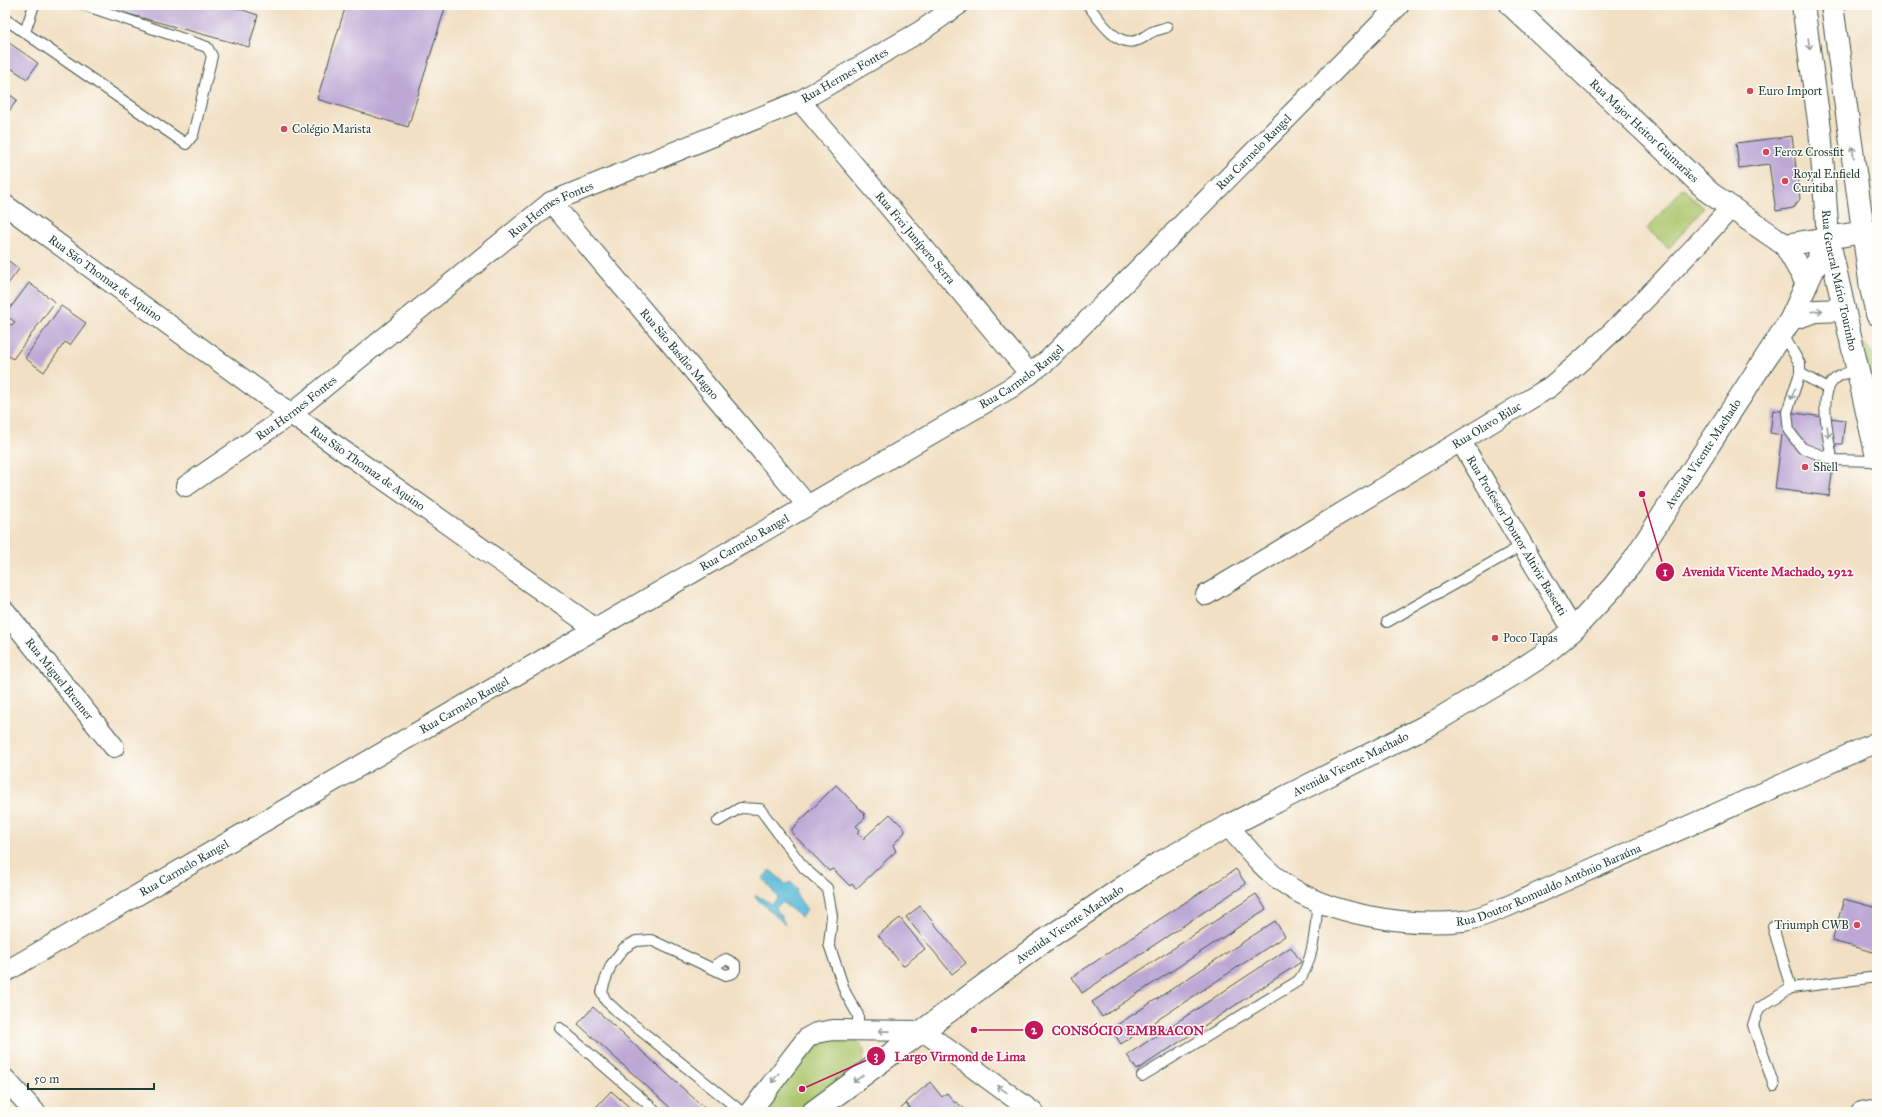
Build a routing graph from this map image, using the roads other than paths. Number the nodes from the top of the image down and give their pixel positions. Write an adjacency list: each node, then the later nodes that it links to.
1 (34, 5): 11 (lane)
2 (84, 5): 11 (lane)
3 (958, 5): 12 (street, Rua Hermes Fontes)
4 (1088, 5): 10 (lane)
5 (1399, 5): 25 (street, Rua Carmelo Rangel)
6 (1511, 5): 15 (street, Rua Major Heitor Guimarães)
7 (1803, 5): 17 (street, Rua General Mário Tourinho, one-way to 17)
8 (1832, 5): 16 (street, one-way to 8)
9 (5, 19): 11 (lane)
10 (1167, 27)
11 (25, 32)
12 (800, 101): 13 (street, Rua Hermes Fontes); 25 (street, Rua Frei Junípero Serra)
13 (552, 202): 27 (street, Rua Hermes Fontes); 33 (street, Rua São Basílio Magno)
14 (5, 205): 27 (street, Rua São Thomaz de Aquino)
15 (1731, 208): 18 (street, Rua Major Heitor Guimarães); 28 (street, Rua Olavo Bilac)
16 (1871, 231): 17 (street); 21 (street)
17 (1828, 237): 18 (street); 19 (street, Avenida Vicente Machado); 20 (street, Rua General Mário Tourinho)
18 (1785, 245): 19 (street, Rua Major Heitor Guimarães)
19 (1807, 283): 22 (street, Avenida Vicente Machado)
20 (1844, 310): 22 (street, one-way to 20); 23 (street, Rua General Mário Tourinho)
21 (1877, 314)
22 (1786, 326): 24 (lane); 39 (street, Avenida Vicente Machado)
23 (1857, 370): 26 (lane); 29 (street, Rua General Mário Tourinho)
24 (1800, 373): 26 (lane); 30 (lane, one-way to 30)
25 (1030, 374): 33 (street, Rua Carmelo Rangel)
26 (1828, 389): 30 (lane, one-way to 30)
27 (291, 414): 32 (street, Rua Hermes Fontes); 38 (street, Rua São Thomaz de Aquino)
28 (1461, 442): 34 (street, Rua Professor Doutor Altivir Bassetti); 35 (street, Rua Olavo Bilac)
29 (1877, 457)
30 (1832, 459): 31 (lane)
31 (1877, 461)
32 (186, 486)
33 (808, 506): 38 (street, Rua Carmelo Rangel)
34 (1523, 545): 37 (lane); 39 (street, Rua Professor Doutor Altivir Bassetti)
35 (1206, 595)
36 (6, 616): 41 (street, Rua Miguel Brenner)
37 (1387, 622)
38 (596, 629): 47 (street, Rua Carmelo Rangel)
39 (1573, 630): 43 (street, Avenida Vicente Machado)
40 (1877, 742): 44 (street, Rua Doutor Romualdo Antônio Baraúna)
41 (114, 747)
42 (718, 821): 51 (lane)
43 (1228, 826): 44 (street, Rua Doutor Romualdo Antônio Baraúna); 52 (street, Avenida Vicente Machado)
44 (1317, 900): 53 (lane)
45 (1773, 927): 49 (lane)
46 (716, 970): 59 (lane)
47 (5, 972)
48 (1877, 977): 49 (lane)
49 (1791, 988): 55 (lane)
50 (560, 1028): 58 (lane)
51 (858, 1030): 52 (street, one-way to 51); 60 (street, one-way to 60)
52 (923, 1031): 61 (street, Avenida Vicente Machado, one-way to 61); 62 (street, one-way to 52)
53 (1142, 1076)
54 (5, 1079): 57 (street)
55 (1774, 1086)
56 (1877, 1109): 63 (street)
57 (35, 1112)
58 (657, 1112)
59 (742, 1112)
60 (750, 1112)
61 (813, 1112)
62 (1033, 1112)
63 (1862, 1112)

